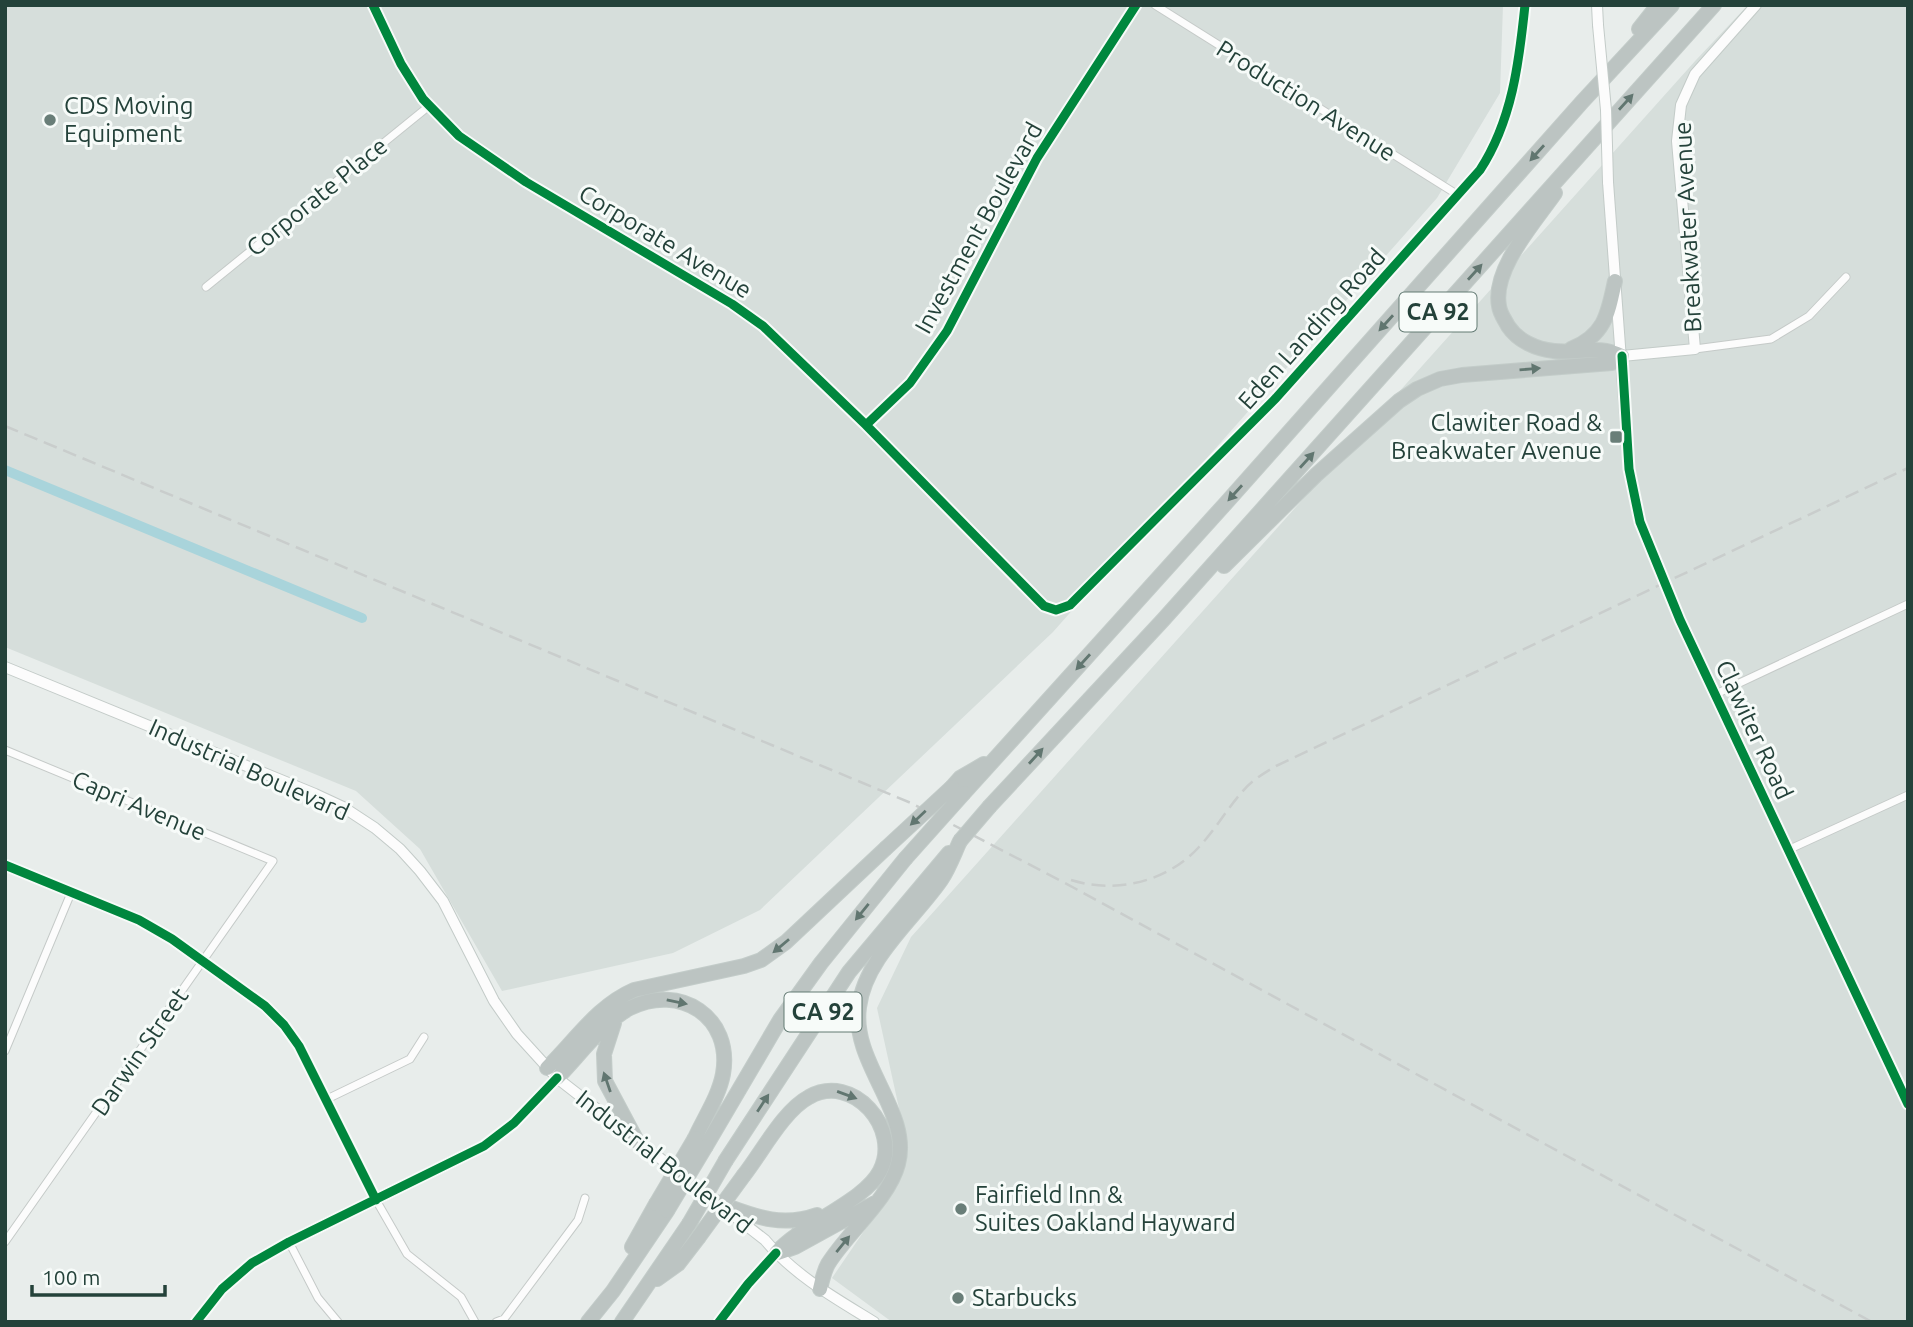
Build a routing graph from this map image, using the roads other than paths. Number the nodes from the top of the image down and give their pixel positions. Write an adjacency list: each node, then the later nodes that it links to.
1 (373, 5): 11 (street, Corporate Avenue)
2 (1136, 5): 20 (street, Investment Boulevard)
3 (1154, 5): 13 (street, Production Avenue)
4 (1525, 5): 13 (street, Eden Landing Road)
5 (1597, 5): 15 (street, Clawiter Road, bridge)
6 (1658, 5): 10 (highway)
7 (1672, 5): 10 (highway, CA 92)
8 (1714, 5): 12 (highway, CA 92, one-way to 8)
9 (1756, 5): 17 (street, Breakwater Avenue)
10 (1582, 102): 27 (highway, CA 92, one-way to 27)
11 (429, 106): 16 (street, Corporate Place); 20 (street, Corporate Avenue)
12 (1591, 141): 18 (highway); 23 (highway, CA 92, one-way to 12)
13 (1458, 195): 21 (street, Eden Landing Road)
14 (1846, 277): 17 (street)
15 (1615, 281): 18 (highway); 19 (street, Clawiter Road)
16 (206, 287)
17 (1695, 349): 19 (street)
18 (1564, 352): 19 (highway)
19 (1622, 356): 23 (highway, one-way to 19); 25 (street, Clawiter Road)
20 (866, 425): 21 (street, Corporate Avenue)
21 (1038, 600)
22 (1908, 604): 25 (street)
23 (1163, 620): 32 (highway, CA 92, one-way to 23, bridge)
24 (5, 667): 38 (street, Industrial Boulevard)
25 (1716, 694): 29 (street, Clawiter Road)
26 (5, 750): 30 (street, Capri Avenue)
27 (958, 790): 38 (highway, one-way to 38, bridge); 42 (highway, CA 92, one-way to 42, bridge)
28 (1908, 795): 29 (street)
29 (1790, 849): 40 (street, Clawiter Road)
30 (273, 861): 34 (street, Darwin Street)
31 (5, 865): 33 (street)
32 (937, 875): 46 (highway); 51 (highway, CA 92, one-way to 32, bridge)
33 (71, 893): 34 (street); 37 (street)
34 (204, 962): 39 (street); 48 (street, Darwin Street)
35 (615, 1019): 38 (highway); 41 (highway, one-way to 35); 42 (highway, one-way to 42)
36 (424, 1037): 39 (street)
37 (5, 1051)
38 (552, 1073): 41 (street, Industrial Boulevard); 44 (street)
39 (326, 1100): 44 (street)
40 (1908, 1104)
41 (637, 1141): 45 (street, Industrial Boulevard)
42 (700, 1142): 53 (highway, CA 92, bridge)
43 (585, 1198): 57 (street)
44 (376, 1199): 49 (street); 56 (street)
45 (713, 1201): 47 (highway); 50 (street, Industrial Boulevard)
46 (875, 1203): 50 (highway); 52 (highway, one-way to 46)
47 (835, 1208): 50 (highway); 51 (highway, one-way to 47, bridge)
48 (5, 1242)
49 (289, 1242): 54 (street); 55 (street)
50 (776, 1253): 52 (street, Industrial Boulevard); 59 (street)
51 (647, 1287): 58 (highway, CA 92)
52 (820, 1289): 60 (street, Industrial Boulevard)
53 (589, 1320)
54 (197, 1321)
55 (338, 1322)
56 (475, 1322)
57 (496, 1322)
58 (622, 1322)
59 (719, 1322)
60 (874, 1322)

